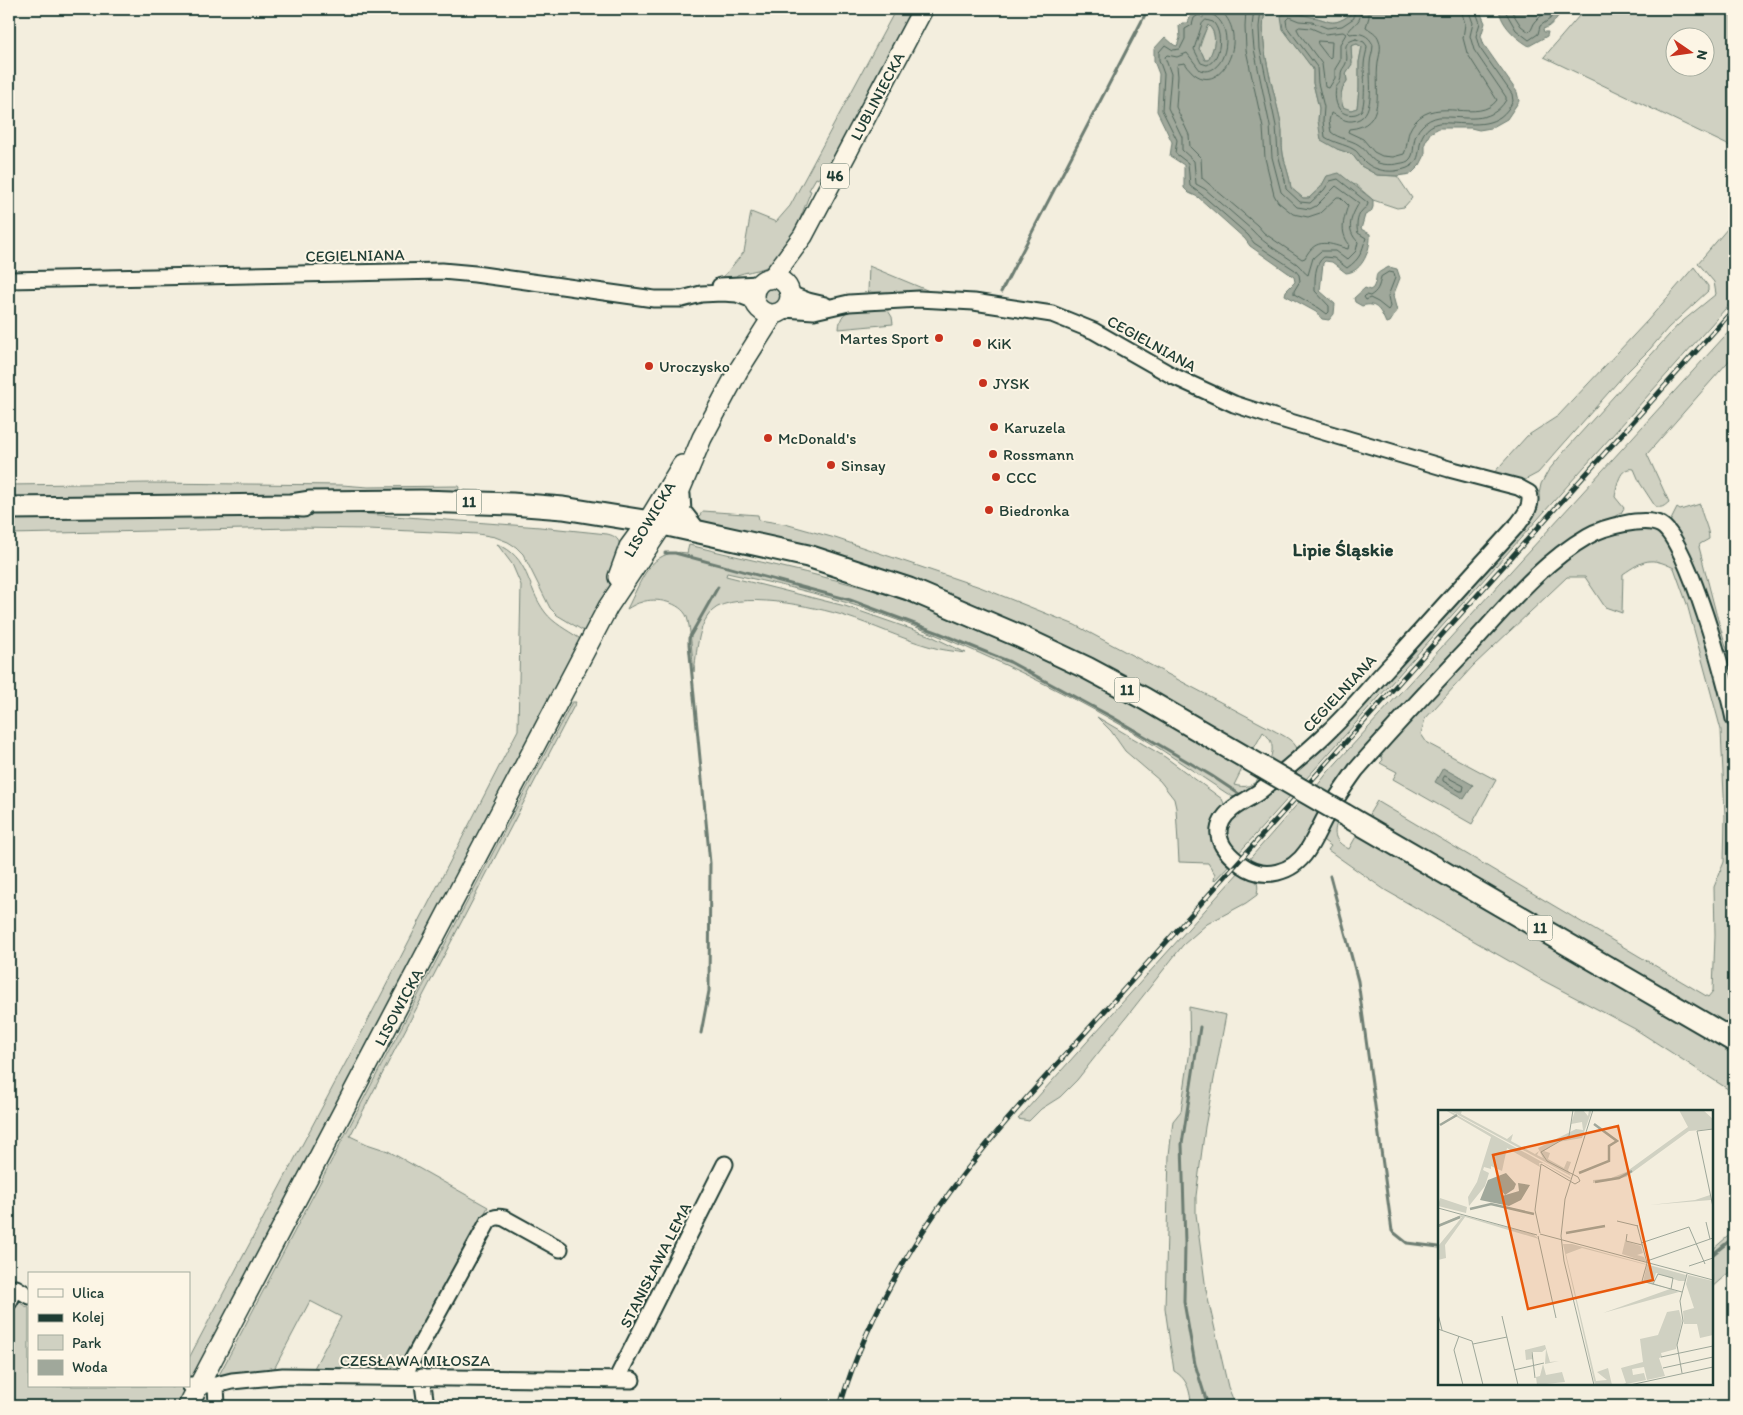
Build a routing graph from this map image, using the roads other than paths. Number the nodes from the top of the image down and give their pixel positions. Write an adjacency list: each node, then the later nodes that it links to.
1 (923, 9): 3 (main road, LUBLINIECKA / 46)
2 (9, 280): 3 (street, CEGIELNIANA)
3 (772, 297): 4 (main road, LISOWICKA / 46); 10 (street, CEGIELNIANA)
4 (702, 438): 5 (main road, LISOWICKA / 46); 7 (main road, LISOWICKA / 46)
5 (679, 496): 7 (main road, LISOWICKA / 46); 8 (highway)
6 (9, 508): 7 (highway, 11)
7 (651, 529): 8 (highway, 11); 9 (highway, 11); 20 (main road, LISOWICKA)
8 (694, 530): 9 (highway, 11)
9 (953, 608): 11 (highway, 11, bridge)
10 (1734, 718)
11 (1734, 1041)
12 (725, 1164): 18 (street, STANISŁAWA LEMA)
13 (560, 1249): 16 (street)
14 (22, 1292): 15 (street)
15 (9, 1302)
16 (403, 1377): 17 (street, CZESŁAWA MIŁOSZA); 20 (street, CZESŁAWA MIŁOSZA)
17 (422, 1377): 18 (street, CZESŁAWA MIŁOSZA); 23 (street)
18 (616, 1380): 19 (street, CZESŁAWA MIŁOSZA)
19 (632, 1380)
20 (201, 1385): 21 (main road, LISOWICKA); 22 (street)
21 (188, 1406)
22 (217, 1406)
23 (426, 1406)

